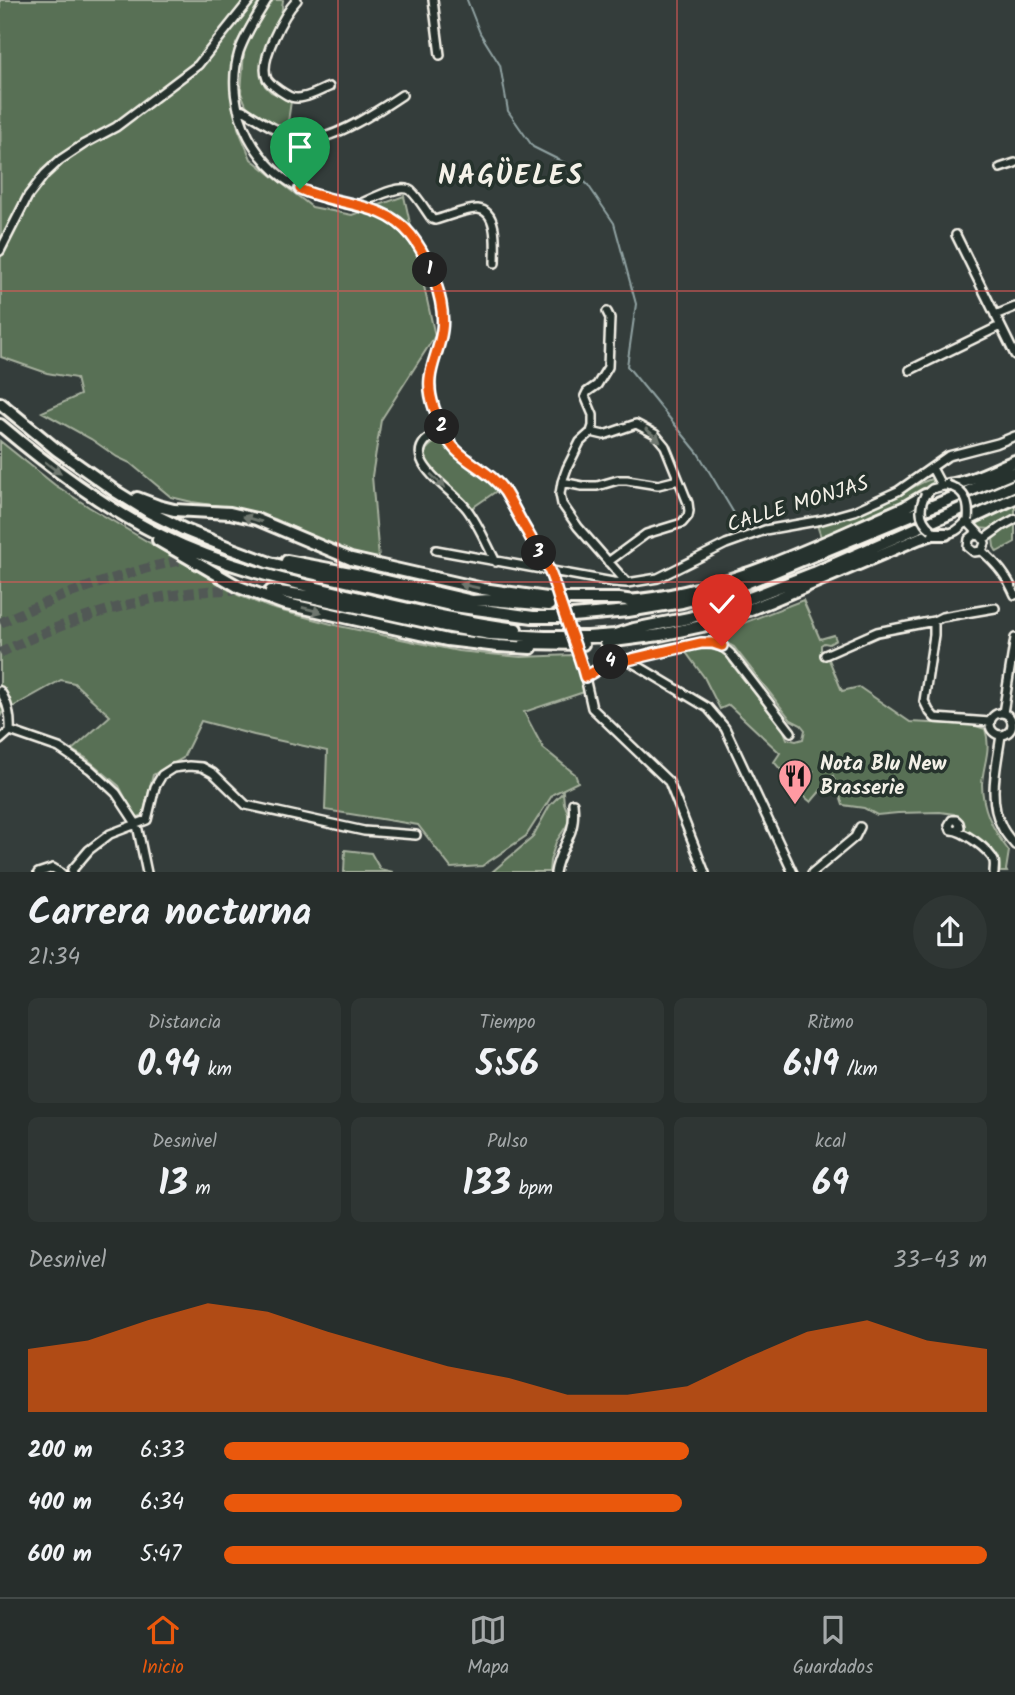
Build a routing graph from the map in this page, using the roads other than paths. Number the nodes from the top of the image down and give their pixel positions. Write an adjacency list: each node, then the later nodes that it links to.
1 (250, 0): 13 (street)
2 (267, 0): 8 (street)
3 (297, 0): 6 (street)
4 (433, 0): 5 (street)
5 (440, 55)
6 (329, 87)
7 (402, 95): 8 (street)
8 (238, 109): 11 (street)
9 (1015, 163): 10 (street)
10 (1000, 168)
11 (356, 205): 14 (street); 23 (street)
12 (956, 235): 17 (street)
13 (0, 251)
14 (495, 262)
15 (1015, 307): 17 (street)
16 (607, 312): 24 (street)
17 (995, 315): 18 (street)
18 (1000, 327): 19 (street); 20 (street)
19 (1015, 355)
20 (911, 370)
21 (0, 403): 31 (highway)
22 (0, 425): 36 (highway, one-way to 36)
23 (443, 430): 46 (street, one-way to 46); 48 (street)
24 (591, 432): 29 (street, one-way to 29); 30 (street)
25 (1015, 436): 27 (street, CALLE MONJAS)
26 (1015, 461): 32 (highway)
27 (932, 468): 32 (street); 49 (street, CALLE MONJAS)
28 (1015, 472): 55 (highway)
29 (678, 480): 30 (street); 47 (street)
30 (562, 482): 47 (street)
31 (106, 484): 45 (highway); 53 (highway, one-way to 31)
32 (944, 485): 34 (street); 38 (street, bridge)
33 (1015, 485): 58 (highway)
34 (925, 495): 40 (street, bridge); 53 (highway)
35 (1015, 498): 38 (highway)
36 (101, 501): 58 (highway); 60 (highway, one-way to 60)
37 (1015, 519): 41 (street)
38 (967, 520): 39 (street); 41 (street)
39 (958, 530): 40 (street); 42 (street)
40 (946, 534): 60 (highway)
41 (982, 537): 42 (street); 44 (street)
42 (969, 538): 44 (street)
43 (436, 550): 46 (street, CALLE MONJAS)
44 (982, 551): 51 (street)
45 (272, 561): 52 (highway); 55 (highway)
46 (496, 562): 48 (street, CALLE MONJAS)
47 (608, 562): 49 (street)
48 (549, 570): 49 (street, CALLE MONJAS); 63 (street, bridge)
49 (627, 583)
50 (271, 591): 57 (highway)
51 (1015, 595)
52 (472, 601): 53 (highway); 55 (highway)
53 (634, 601)
54 (995, 608): 56 (street)
55 (580, 615)
56 (934, 621): 61 (street); 66 (street)
57 (445, 626): 58 (highway); 60 (highway)
58 (634, 629)
59 (1015, 638): 65 (street)
60 (564, 645)
61 (825, 655)
62 (628, 660): 63 (street); 69 (street); 84 (street)
63 (585, 677): 83 (street)
64 (0, 691): 68 (street)
65 (1003, 713): 66 (street); 67 (street)
66 (990, 722): 70 (street)
67 (1014, 726): 70 (street)
68 (10, 731): 71 (street); 73 (street)
69 (792, 732)
70 (1001, 735): 77 (street)
71 (0, 740)
72 (573, 803): 82 (street)
73 (137, 825): 76 (street); 80 (street); 81 (street)
74 (860, 827): 85 (street)
75 (957, 830): 86 (street)
76 (416, 835)
77 (1015, 845)
78 (41, 872): 79 (street)
79 (59, 872)
80 (72, 872)
81 (147, 872)
82 (555, 872)
83 (705, 872)
84 (793, 872)
85 (813, 872)
86 (994, 872)

